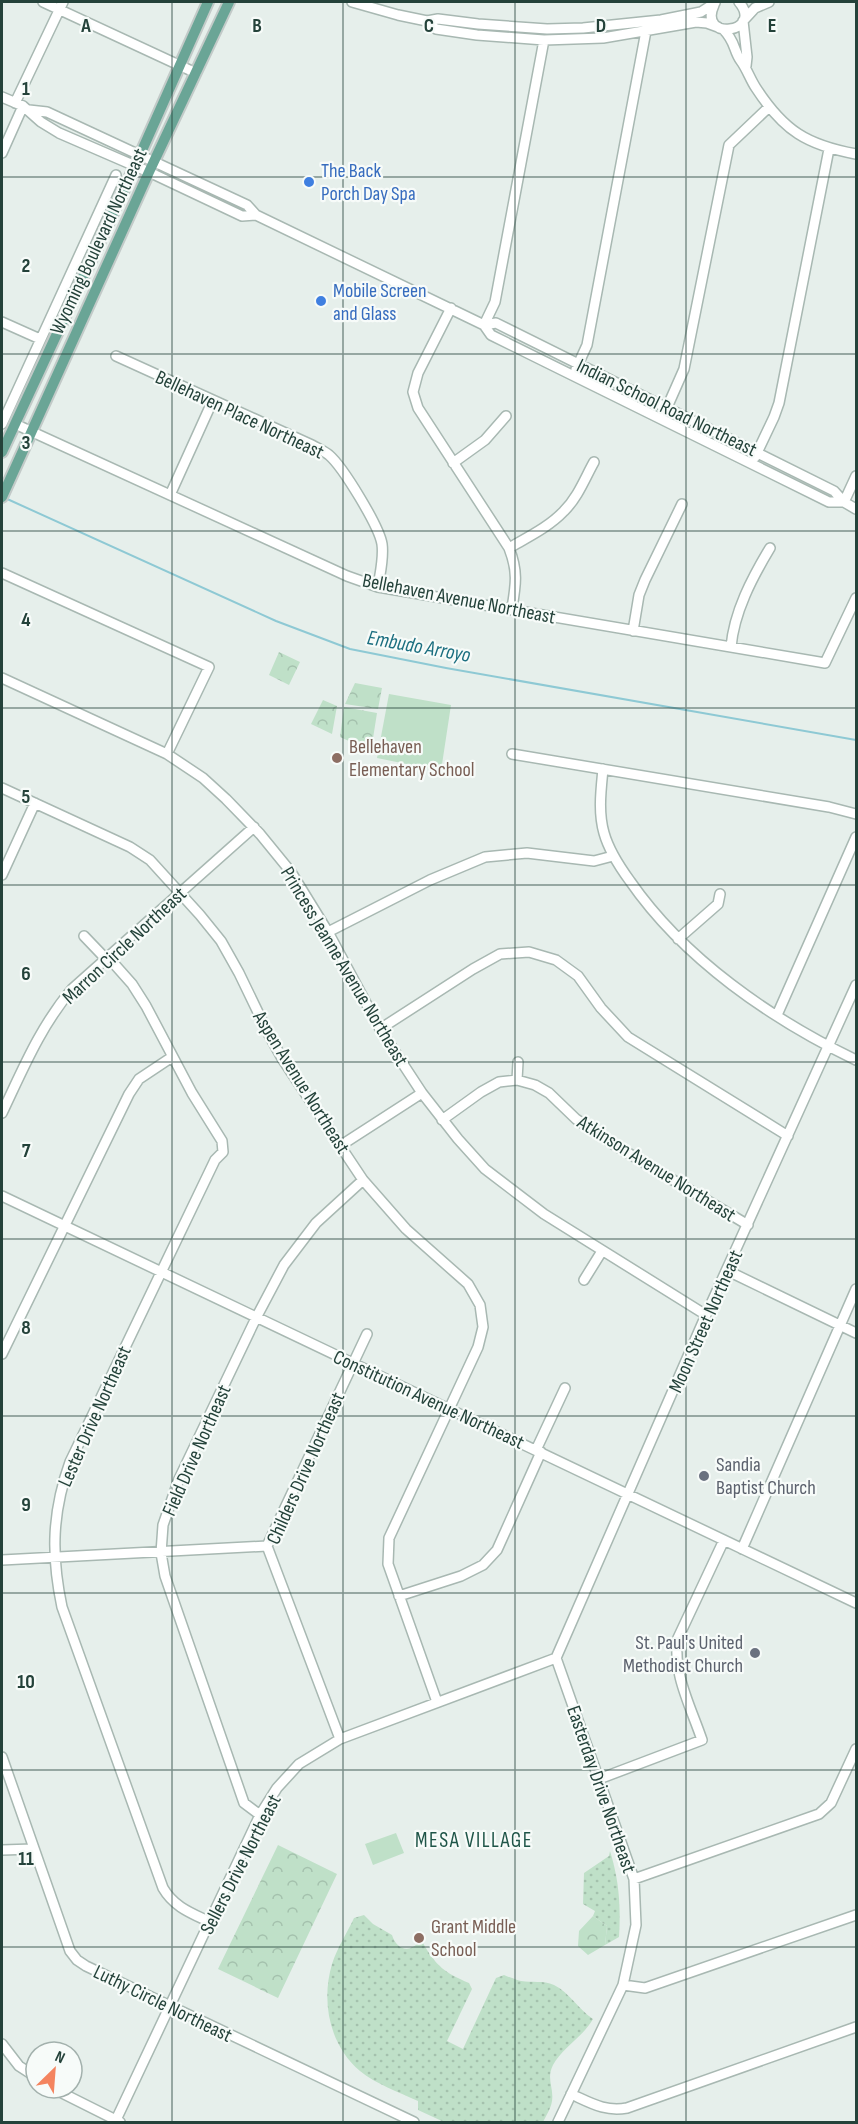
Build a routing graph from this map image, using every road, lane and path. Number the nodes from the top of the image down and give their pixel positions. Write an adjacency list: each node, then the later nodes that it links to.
1 (43, 2): 8 (street)
2 (208, 2): 18 (main road, Wyoming Boulevard Northeast)
3 (229, 2): 20 (main road, Wyoming Boulevard Northeast)
4 (352, 2): 9 (street)
5 (716, 2): 11 (street); 13 (street)
6 (739, 2): 10 (street)
7 (769, 2): 10 (street)
8 (61, 5): 18 (street); 22 (street)
9 (427, 21): 12 (street); 15 (street)
10 (743, 21): 13 (street); 19 (street)
11 (630, 22): 12 (street); 17 (street)
12 (570, 28): 15 (street)
13 (720, 28): 14 (street); 19 (street)
14 (646, 31): 17 (street); 38 (street)
15 (490, 36): 16 (street)
16 (544, 40): 17 (street); 35 (street)
17 (580, 40)
18 (178, 64): 20 (street); 26 (main road, Wyoming Boulevard Northeast)
19 (746, 66): 23 (street)
20 (196, 73): 28 (main road, Wyoming Boulevard Northeast)
21 (2, 97): 22 (street, Indian School Road Northeast)
22 (22, 106): 25 (street); 26 (street, Indian School Road Northeast); 29 (street, Indian School Road Northeast)
23 (769, 107): 24 (street); 41 (street)
24 (829, 149): 27 (street); 48 (street)
25 (2, 153)
26 (140, 154): 28 (street, Indian School Road Northeast); 29 (main road, Wyoming Boulevard Northeast)
27 (856, 154)
28 (154, 161): 30 (main road, Wyoming Boulevard Northeast); 32 (street, Indian School Road Northeast)
29 (134, 166): 30 (street, Indian School Road Northeast); 45 (main road, Wyoming Boulevard Northeast)
30 (149, 172): 32 (street, Indian School Road Northeast); 46 (main road, Wyoming Boulevard Northeast)
31 (116, 175): 36 (street)
32 (256, 215): 33 (street, Indian School Road Northeast)
33 (451, 308): 35 (street, Indian School Road Northeast); 50 (street)
34 (2, 322): 36 (street)
35 (484, 325): 38 (street, Indian School Road Northeast); 39 (street, Indian School Road Northeast)
36 (40, 339): 44 (street)
37 (116, 356): 40 (street, Bellehaven Place Northeast)
38 (578, 363): 39 (street); 41 (street, Indian School Road Northeast)
39 (573, 375): 43 (street, Indian School Road Northeast)
40 (213, 400): 53 (street); 61 (street, Bellehaven Place Northeast)
41 (667, 407): 43 (street); 48 (street, Indian School Road Northeast)
42 (506, 416): 50 (street)
43 (662, 419): 51 (street, Indian School Road Northeast)
44 (2, 424)
45 (15, 424): 46 (street, Bellehaven Avenue Northeast); 47 (main road, Wyoming Boulevard Northeast)
46 (32, 431): 53 (street, Bellehaven Avenue Northeast); 54 (main road, Wyoming Boulevard Northeast)
47 (2, 452)
48 (757, 452): 51 (street); 55 (street, Indian School Road Northeast)
49 (594, 462): 58 (street)
50 (453, 463): 58 (street)
51 (752, 463): 55 (street, Indian School Road Northeast)
52 (856, 476): 55 (street)
53 (170, 495): 61 (street, Bellehaven Avenue Northeast)
54 (2, 497)
55 (844, 502): 57 (street, Indian School Road Northeast)
56 (682, 504): 64 (street)
57 (856, 509)
58 (509, 548): 63 (street)
59 (770, 548): 65 (street)
60 (2, 573): 67 (street)
61 (378, 587): 63 (street, Bellehaven Avenue Northeast)
62 (856, 598): 65 (street, Bellehaven Avenue Northeast)
63 (512, 608): 64 (street, Bellehaven Avenue Northeast)
64 (633, 631): 65 (street, Bellehaven Avenue Northeast)
65 (730, 647)
66 (2, 678): 67 (street, Princess Jeanne Avenue Northeast)
67 (167, 754): 73 (street, Princess Jeanne Avenue Northeast)
68 (512, 754): 69 (street)
69 (603, 770): 72 (street); 75 (street)
70 (2, 788): 71 (street, Aspen Avenue Northeast)
71 (35, 803): 76 (street); 77 (street, Aspen Avenue Northeast)
72 (856, 814)
73 (254, 827): 77 (street, Marron Circle Northeast); 79 (street, Princess Jeanne Avenue Northeast)
74 (856, 837): 84 (street)
75 (613, 856): 79 (street); 81 (street)
76 (2, 875)
77 (181, 893): 82 (street, Marron Circle Northeast); 95 (street, Aspen Avenue Northeast)
78 (720, 894): 81 (street)
79 (328, 932): 85 (street, Princess Jeanne Avenue Northeast)
80 (84, 936): 82 (street, Lester Drive Northeast)
81 (678, 939): 84 (street)
82 (107, 958): 87 (street, Lester Drive Northeast); 92 (street, Marron Circle Northeast)
83 (856, 985): 86 (street, Moon Street Northeast)
84 (777, 1015): 86 (street)
85 (380, 1029): 91 (street, Princess Jeanne Avenue Northeast); 94 (street)
86 (829, 1047): 88 (street); 94 (street, Moon Street Northeast)
87 (172, 1057): 98 (street); 101 (street, Lester Drive Northeast)
88 (856, 1060)
89 (518, 1062): 90 (street)
90 (517, 1080): 93 (street); 99 (street, Atkinson Avenue Northeast)
91 (422, 1093): 93 (street, Princess Jeanne Avenue Northeast); 95 (street)
92 (2, 1113)
93 (442, 1120): 100 (street, Princess Jeanne Avenue Northeast)
94 (789, 1136): 99 (street, Moon Street Northeast)
95 (340, 1146): 96 (street, Aspen Avenue Northeast)
96 (363, 1179): 106 (street, Field Drive Northeast); 113 (street, Aspen Avenue Northeast)
97 (2, 1196): 98 (street, Constitution Avenue Northeast)
98 (64, 1225): 101 (street, Constitution Avenue Northeast); 110 (street)
99 (748, 1226): 102 (street, Moon Street Northeast)
100 (602, 1251): 103 (street); 105 (street, Princess Jeanne Avenue Northeast)
101 (160, 1271): 106 (street, Constitution Avenue Northeast); 120 (street, Lester Drive Northeast)
102 (728, 1271): 105 (street, Moon Street Northeast); 107 (street)
103 (584, 1280)
104 (856, 1289): 107 (street)
105 (706, 1316): 115 (street, Moon Street Northeast)
106 (256, 1318): 111 (street, Constitution Avenue Northeast); 119 (street, Field Drive Northeast)
107 (840, 1325): 108 (street); 118 (street)
108 (856, 1333)
109 (367, 1334): 111 (street, Childers Drive Northeast)
110 (2, 1354)
111 (352, 1363): 113 (street, Constitution Avenue Northeast); 117 (street, Childers Drive Northeast)
112 (565, 1388): 114 (street)
113 (449, 1409): 114 (street, Constitution Avenue Northeast); 122 (street, Aspen Avenue Northeast)
114 (539, 1451): 115 (street, Constitution Avenue Northeast); 122 (street)
115 (628, 1495): 116 (street, Constitution Avenue Northeast); 124 (street, Moon Street Northeast)
116 (724, 1540): 118 (street, Constitution Avenue Northeast); 129 (street)
117 (267, 1546): 119 (street); 126 (street, Childers Drive Northeast)
118 (742, 1549): 123 (street, Constitution Avenue Northeast)
119 (161, 1553): 120 (street); 130 (street, Field Drive Northeast)
120 (55, 1558): 121 (street); 135 (street, Lester Drive Northeast)
121 (2, 1560)
122 (399, 1596): 125 (street, Aspen Avenue Northeast)
123 (856, 1603)
124 (556, 1658): 125 (street, Sellers Drive Northeast); 129 (street, Easterday Drive Northeast)
125 (437, 1702): 126 (street, Sellers Drive Northeast)
126 (340, 1739): 130 (street, Sellers Drive Northeast)
127 (856, 1749): 133 (street)
128 (2, 1756): 131 (street, Luthy Circle Northeast)
129 (599, 1779): 133 (street, Easterday Drive Northeast)
130 (260, 1815): 135 (street, Sellers Drive Northeast)
131 (33, 1849): 132 (street); 137 (street, Luthy Circle Northeast)
132 (2, 1850)
133 (634, 1879): 136 (street, Easterday Drive Northeast)
134 (855, 1919): 136 (street)
135 (210, 1922): 137 (street, Sellers Drive Northeast)
136 (623, 1985): 141 (street, Easterday Drive Northeast)
137 (170, 2006): 143 (street, Sellers Drive Northeast); 144 (street, Luthy Circle Northeast)
138 (856, 2027): 141 (street)
139 (2, 2044): 140 (street)
140 (24, 2069)
141 (571, 2094): 145 (street, Easterday Drive Northeast)
142 (75, 2100): 143 (street)
143 (117, 2122)
144 (414, 2122)
145 (558, 2122)

